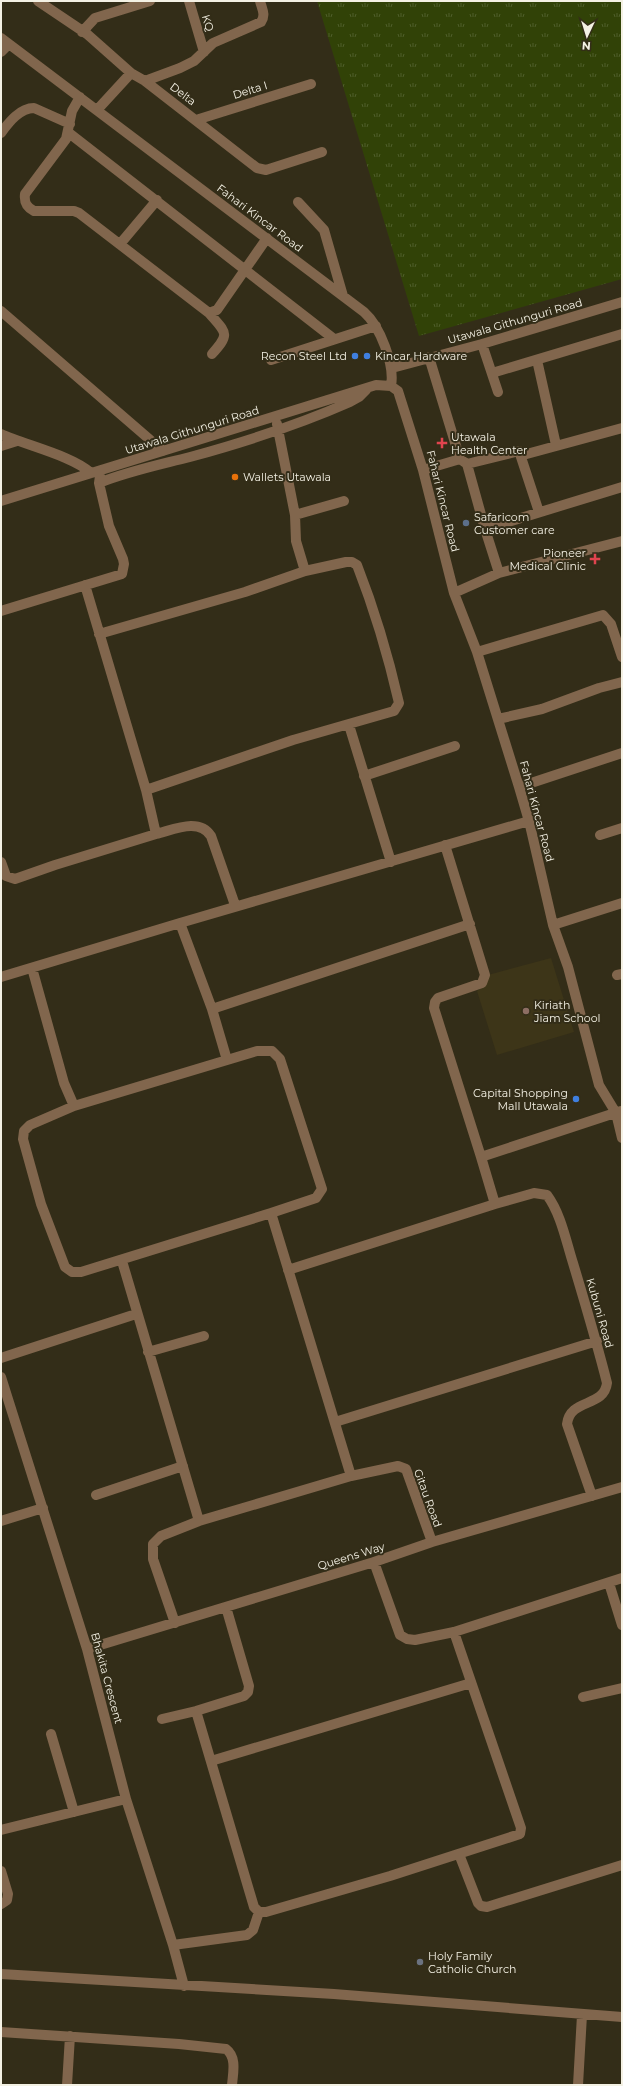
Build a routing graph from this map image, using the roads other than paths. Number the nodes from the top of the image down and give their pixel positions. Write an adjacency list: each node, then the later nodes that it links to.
1 (38, 1): 5 (street, Delta)
2 (150, 1): 5 (street)
3 (189, 1): 8 (street, KQ)
4 (260, 1): 8 (street)
5 (82, 32): 9 (street, Delta)
6 (5, 41): 7 (street); 12 (street, Fahari Kincar Road)
7 (1, 52)
8 (204, 52): 10 (street)
9 (131, 73): 10 (street, Delta); 13 (street)
10 (145, 81): 14 (street, Delta)
11 (311, 84): 14 (street, Delta I)
12 (80, 97): 13 (street, Fahari Kincar Road); 15 (street)
13 (97, 110): 20 (street, Fahari Kincar Road)
14 (196, 120): 17 (street, Delta)
15 (69, 129): 16 (street); 18 (street); 21 (street)
16 (1, 133)
17 (322, 152)
18 (157, 200): 21 (street); 22 (street)
19 (298, 202): 23 (street)
20 (267, 238): 22 (street); 23 (street, Fahari Kincar Road)
21 (120, 244): 26 (street)
22 (246, 269): 26 (street); 29 (street)
23 (343, 296): 27 (street, Fahari Kincar Road)
24 (622, 302): 30 (street, Utawala Githunguri Road)
25 (1, 311): 50 (street)
26 (209, 313): 31 (street)
27 (376, 326): 29 (street); 35 (street, Fahari Kincar Road)
28 (622, 334): 34 (street)
29 (334, 339): 33 (street)
30 (482, 344): 32 (street, Utawala Githunguri Road); 36 (street)
31 (212, 354)
32 (429, 358): 35 (street, Utawala Githunguri Road); 53 (street)
33 (271, 360)
34 (537, 360): 36 (street); 48 (street)
35 (392, 368): 37 (street, Fahari Kincar Road)
36 (492, 373): 39 (street)
37 (391, 386): 38 (street, Utawala Githunguri Road); 55 (street, Fahari Kincar Road)
38 (367, 388): 40 (street, Utawala Githunguri Road); 41 (street)
39 (498, 392)
40 (315, 404): 41 (street); 42 (street, Utawala Githunguri Road)
41 (318, 416): 44 (street)
42 (275, 417): 44 (street); 47 (street, Utawala Githunguri Road)
43 (622, 428): 48 (street)
44 (278, 431): 52 (street); 62 (street)
45 (1, 434): 46 (street)
46 (17, 441): 49 (street); 56 (street)
47 (188, 444): 50 (street, Utawala Githunguri Road); 52 (street)
48 (556, 445): 51 (street)
49 (1, 446)
50 (163, 451): 54 (street, Utawala Githunguri Road)
51 (519, 451): 53 (street); 61 (street)
52 (192, 456): 54 (street)
53 (463, 461): 55 (street); 63 (street)
54 (126, 468): 56 (street, Utawala Githunguri Road); 57 (street)
55 (423, 470): 68 (street, Fahari Kincar Road)
56 (95, 472): 57 (street); 59 (street, Utawala Githunguri Road)
57 (100, 483): 67 (street)
58 (622, 487): 61 (street)
59 (1, 501)
60 (344, 502): 62 (street)
61 (539, 512): 63 (street)
62 (295, 515): 65 (street)
63 (484, 529): 66 (street)
64 (622, 541): 66 (street)
65 (304, 571): 72 (street); 77 (street)
66 (499, 573): 68 (street)
67 (85, 585): 69 (street); 72 (street)
68 (454, 593): 73 (street, Fahari Kincar Road)
69 (1, 611)
70 (622, 623): 71 (street)
71 (612, 626): 73 (street); 74 (street)
72 (99, 634): 82 (street)
73 (477, 652): 76 (street, Fahari Kincar Road)
74 (622, 657)
75 (622, 682): 76 (street)
76 (498, 719): 81 (street, Fahari Kincar Road)
77 (349, 725): 80 (street); 82 (street)
78 (455, 746): 80 (street)
79 (622, 753): 81 (street)
80 (364, 776): 89 (street)
81 (519, 787): 83 (street, Fahari Kincar Road)
82 (146, 790): 85 (street)
83 (529, 821): 87 (street); 94 (street, Fahari Kincar Road)
84 (622, 828): 86 (street)
85 (156, 834): 88 (street); 91 (street)
86 (600, 835)
87 (445, 845): 89 (street); 93 (street)
88 (1, 862)
89 (391, 862): 91 (street)
90 (622, 903): 94 (street)
91 (235, 906): 92 (street)
92 (180, 923): 95 (street); 97 (street)
93 (470, 924): 97 (street); 102 (street)
94 (553, 925): 100 (street, Fahari Kincar Road)
95 (32, 968): 96 (street); 99 (street)
96 (1, 977)
97 (212, 1009): 98 (street)
98 (227, 1060): 99 (street); 104 (street)
99 (74, 1106): 105 (street)
100 (619, 1112): 101 (street, Fahari Kincar Road); 102 (street)
101 (622, 1138)
102 (481, 1157): 103 (street)
103 (495, 1204): 106 (street); 109 (street, Kubuni Road)
104 (270, 1213): 105 (street); 106 (street)
105 (122, 1261): 107 (street)
106 (288, 1270): 113 (street)
107 (136, 1314): 110 (street); 111 (street)
108 (204, 1336): 110 (street)
109 (597, 1341): 113 (street); 118 (street, Kubuni Road)
110 (148, 1352): 114 (street)
111 (1, 1358)
112 (1, 1377): 119 (street, Bhakita Crescent)
113 (335, 1422): 115 (street)
114 (183, 1466): 117 (street); 121 (street)
115 (351, 1476): 121 (street, Gitau Road); 122 (street, Gitau Road)
116 (622, 1487): 118 (street, Queens Way)
117 (96, 1494)
118 (592, 1496): 122 (street, Queens Way)
119 (43, 1508): 120 (street); 130 (street, Bhakita Crescent)
120 (1, 1521)
121 (199, 1521): 127 (street, Gitau Road)
122 (432, 1542): 123 (street, Queens Way)
123 (374, 1562): 126 (street, Queens Way); 129 (street)
124 (622, 1578): 125 (street)
125 (608, 1583): 128 (street); 129 (street)
126 (226, 1607): 127 (street, Queens Way); 134 (street)
127 (175, 1623): 130 (street, Queens Way)
128 (622, 1625)
129 (454, 1632): 131 (street)
130 (87, 1649): 138 (street, Bhakita Crescent)
131 (471, 1682): 137 (street); 141 (street)
132 (622, 1688): 133 (street)
133 (583, 1697)
134 (196, 1711): 135 (street); 137 (street)
135 (162, 1719)
136 (51, 1734): 139 (street)
137 (211, 1761): 145 (street)
138 (126, 1799): 139 (street); 146 (street, Bhakita Crescent)
139 (74, 1812): 140 (street)
140 (1, 1830)
141 (459, 1854): 142 (street); 145 (street)
142 (622, 1865)
143 (1, 1871): 144 (street)
144 (1, 1904)
145 (259, 1912): 146 (street)
146 (173, 1945): 148 (street, Bhakita Crescent)
147 (1, 1974): 148 (street)
148 (184, 1986): 149 (street)
149 (582, 2015): 150 (street); 155 (street)
150 (622, 2017)
151 (1, 2032): 152 (street)
152 (70, 2036): 153 (street); 154 (street)
153 (67, 2085)
154 (232, 2085)
155 (578, 2085)

